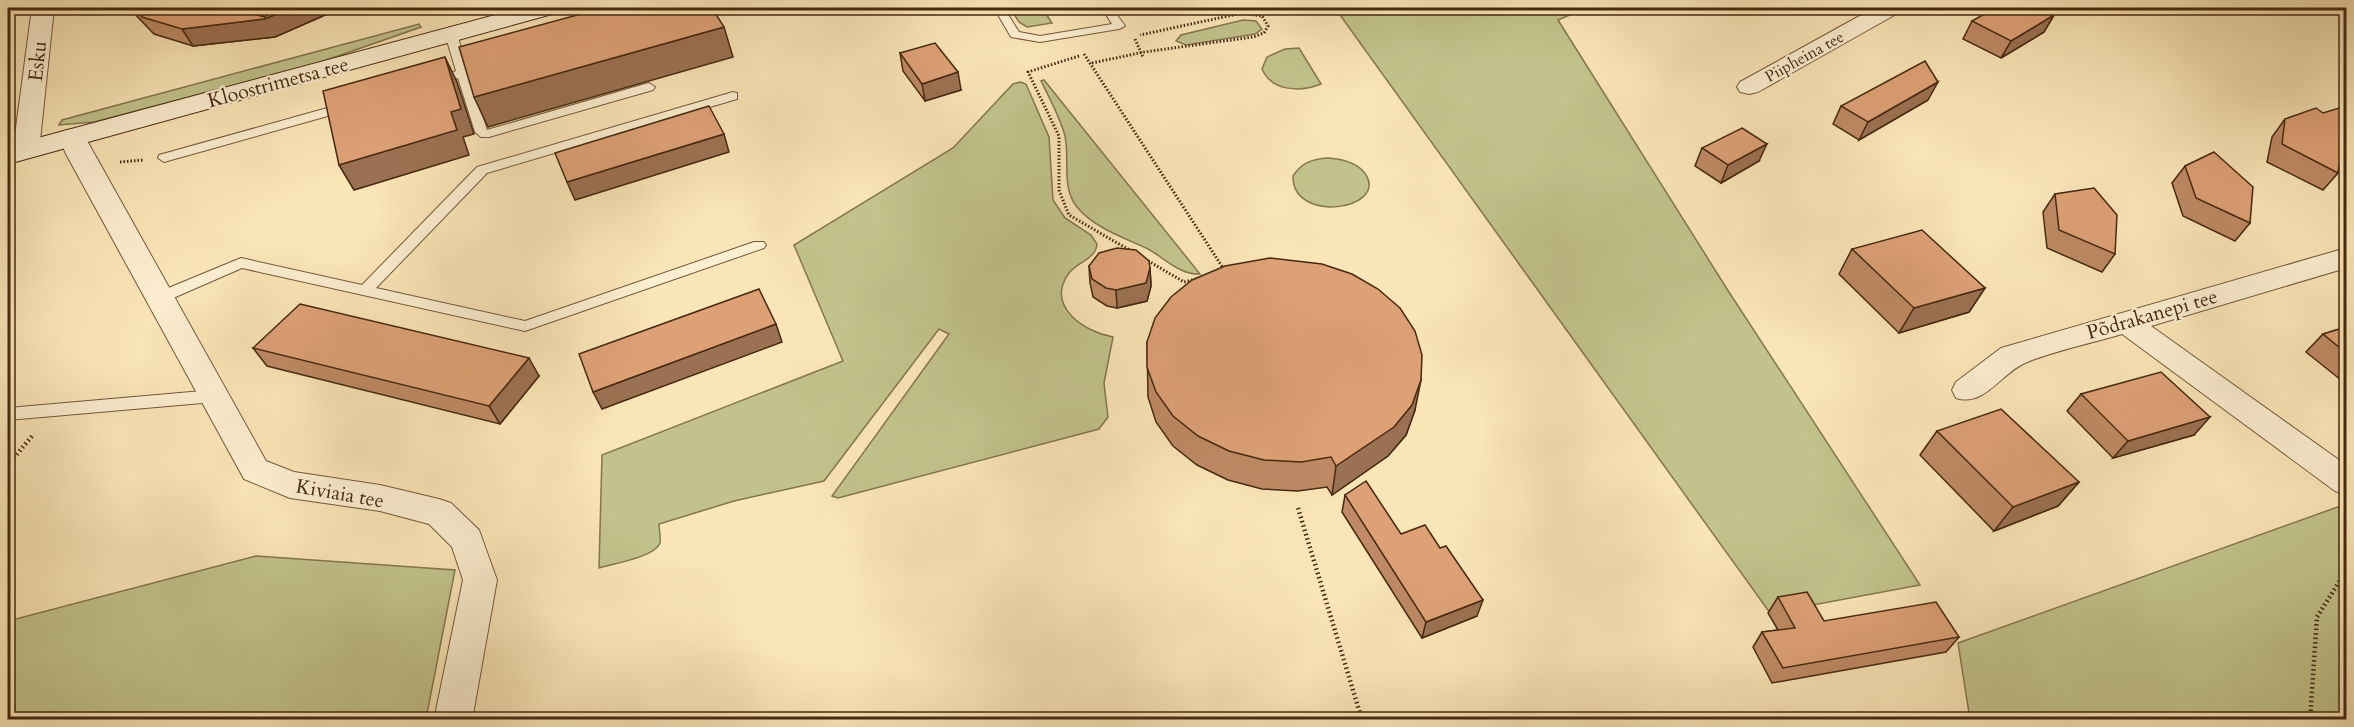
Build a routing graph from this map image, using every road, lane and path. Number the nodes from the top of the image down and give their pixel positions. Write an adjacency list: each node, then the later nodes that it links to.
1 (43, 8): 19 (street, Esku)
2 (548, 8): 6 (main road, Kloostrimetsa tee)
3 (999, 8): 4 (lane)
4 (1107, 8)
5 (1890, 8): 15 (street, Piipheina tee)
6 (451, 34): 12 (lane); 18 (main road, Kloostrimetsa tee)
7 (1134, 37): 8 (path); 10 (path); 10 (path)
8 (1124, 40)
9 (1095, 51): 25 (path)
10 (1142, 55): 24 (path)
11 (497, 63): 12 (lane)
12 (463, 73): 13 (lane); 14 (lane)
13 (417, 86)
14 (649, 87)
15 (1749, 87)
16 (733, 96): 26 (lane)
17 (360, 102): 20 (lane)
18 (72, 137): 19 (main road, Kloostrimetsa tee); 21 (street, Kiviaia tee)
19 (17, 152)
20 (164, 158): 21 (path)
21 (85, 165): 27 (street, Kiviaia tee)
22 (759, 245): 26 (lane)
23 (2346, 258): 28 (street, Põdrakanepi tee)
24 (1226, 273)
25 (1203, 278)
26 (365, 290): 27 (lane)
27 (159, 298): 30 (street, Kiviaia tee)
28 (2126, 322): 29 (street, Põdrakanepi tee); 32 (street)
29 (1967, 390)
30 (214, 396): 31 (lane); 35 (street, Kiviaia tee)
31 (8, 414)
32 (2346, 482)
33 (1298, 508): 36 (path)
34 (2346, 571): 37 (path)
35 (453, 720)
36 (1362, 720)
37 (2310, 720)

